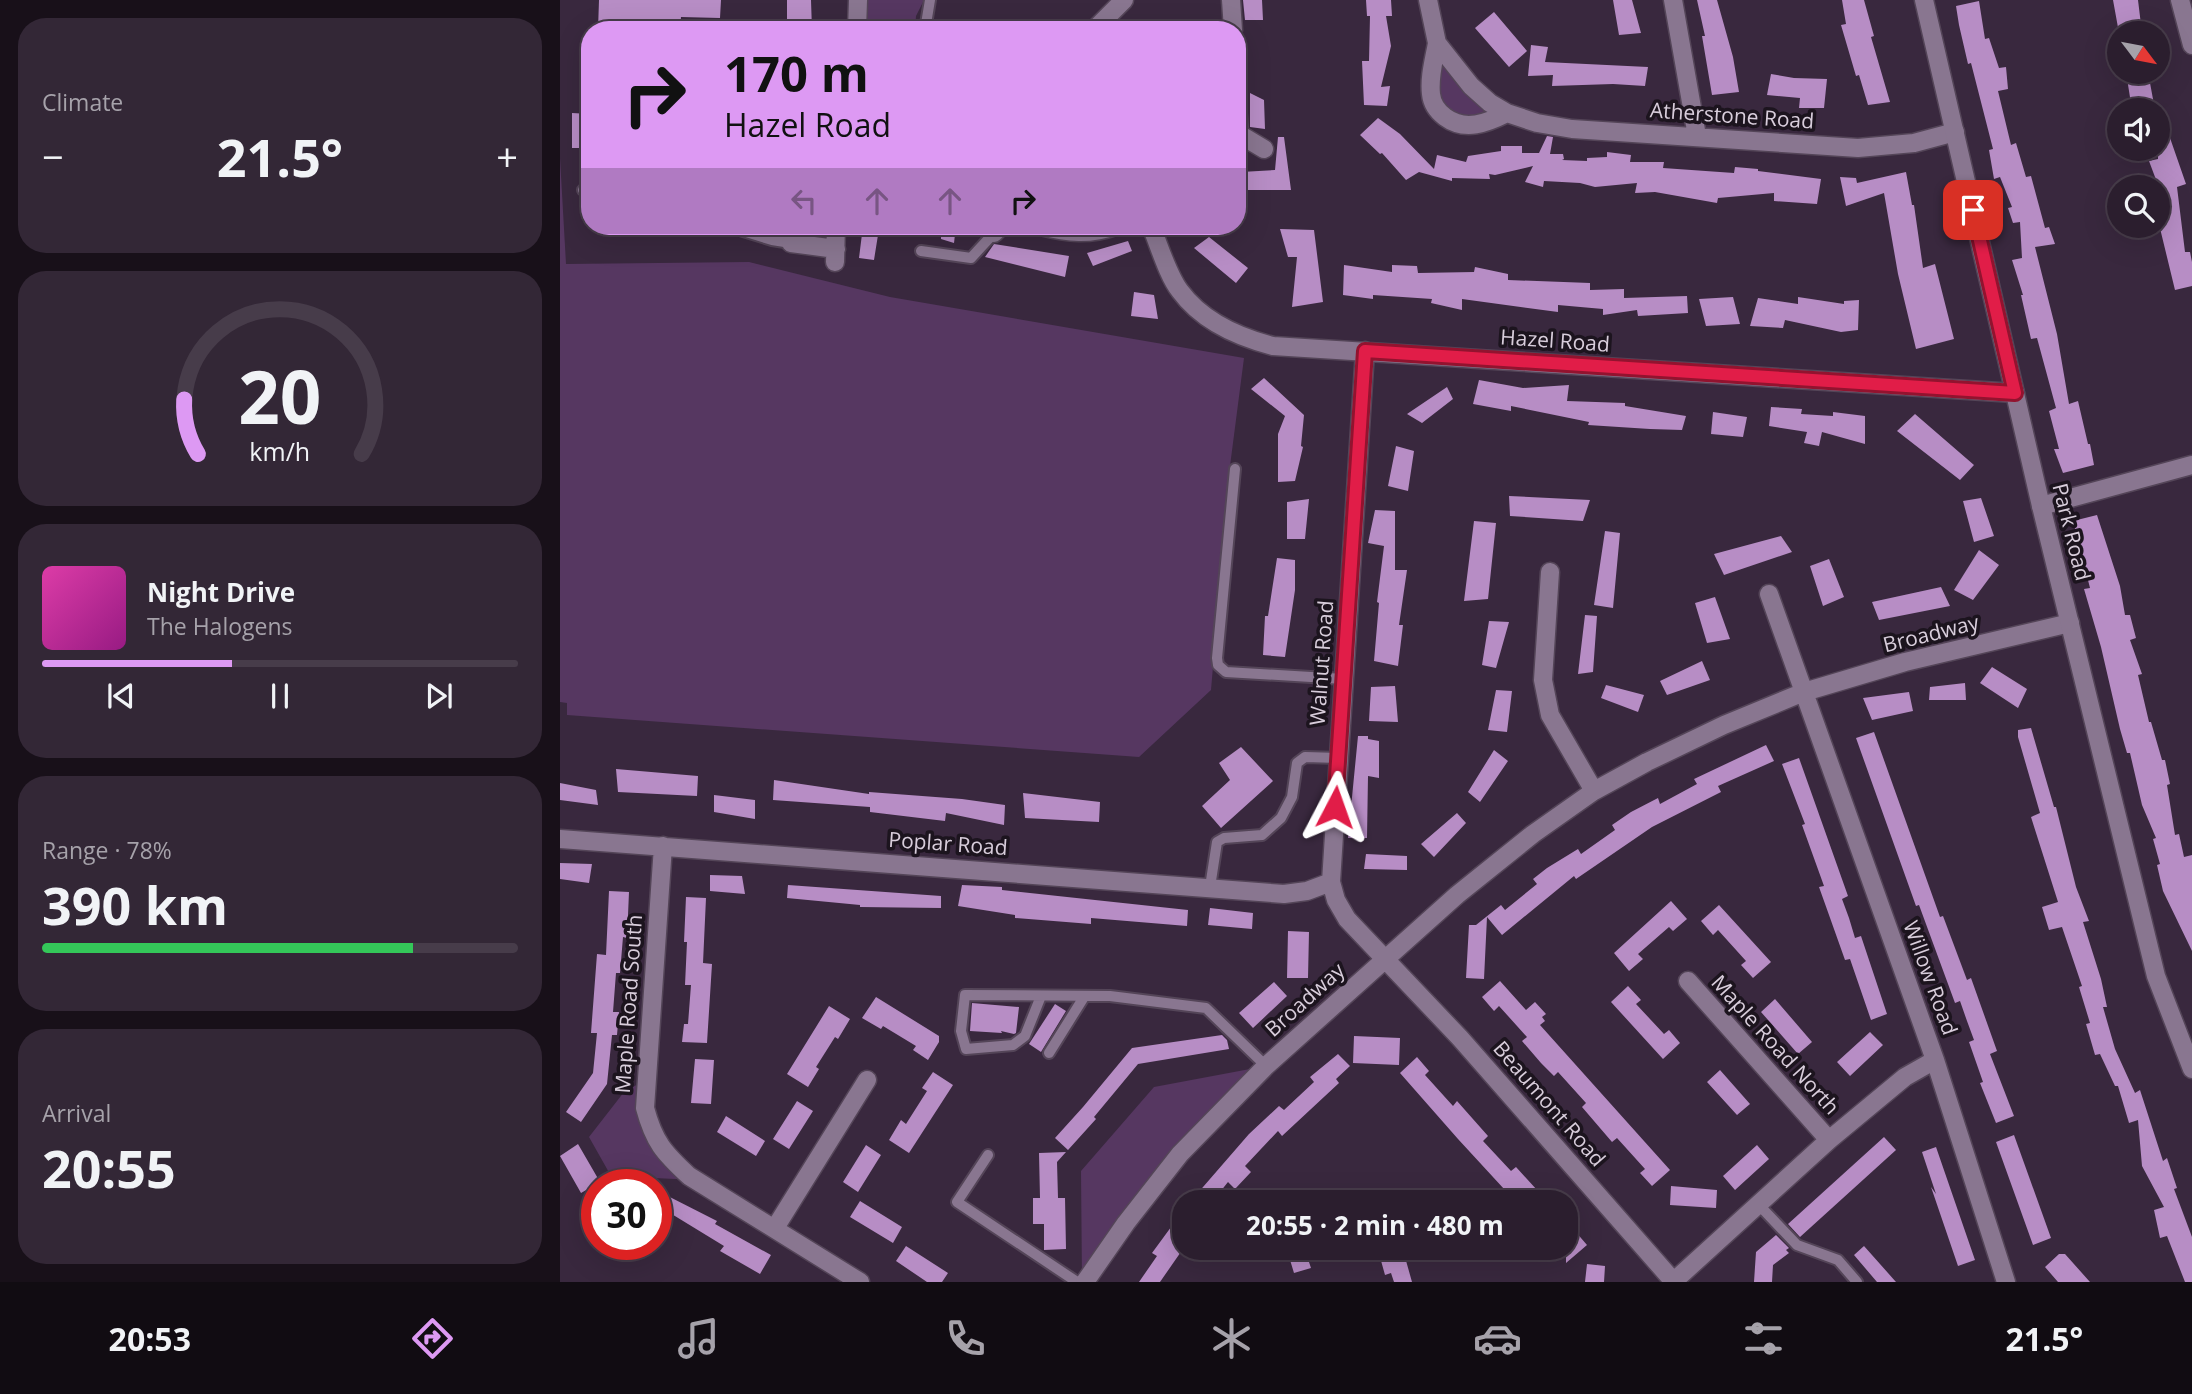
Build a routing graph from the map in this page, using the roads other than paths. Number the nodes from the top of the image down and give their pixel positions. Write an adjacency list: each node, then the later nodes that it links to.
1 (858, 0): 9 (street)
2 (930, 0): 10 (lane)
3 (1124, 0): 11 (street)
4 (1231, 0): 12 (street)
5 (1428, 0): 13 (street, Atherstone Road)
6 (1673, 0): 17 (street)
7 (1924, 0): 16 (street, Park Road)
8 (2180, 0): 14 (street)
9 (857, 21)
10 (926, 21)
11 (1103, 21)
12 (1232, 21)
13 (1437, 43): 15 (street, Atherstone Road); 15 (street, Atherstone Road)
14 (2192, 45)
15 (1507, 113): 17 (street, Atherstone Road)
16 (1955, 132): 17 (street, Atherstone Road); 27 (street, Park Road)
17 (1698, 136)
18 (1246, 139): 19 (street)
19 (1264, 149)
20 (756, 235): 24 (lane)
21 (836, 235): 24 (street)
22 (992, 235): 25 (lane)
23 (1155, 235): 26 (street, Hazel Road)
24 (791, 243)
25 (921, 251)
26 (1365, 351): 27 (street, Hazel Road); 34 (street, Walnut Road)
27 (2015, 393): 30 (street, Park Road)
28 (2192, 465): 30 (street)
29 (1235, 469): 34 (lane)
30 (2041, 506): 33 (street, Park Road)
31 (1550, 572): 37 (street)
32 (1769, 594): 35 (street)
33 (2070, 624): 35 (street, Broadway); 49 (street, Park Road)
34 (1344, 679): 36 (street, Walnut Road)
35 (1804, 692): 37 (street, Broadway); 47 (street, Willow Road)
36 (1339, 758): 40 (street, Walnut Road); 41 (lane)
37 (1594, 791): 42 (street, Broadway)
38 (560, 839): 39 (street, Poplar Road)
39 (663, 846): 41 (street, Poplar Road); 54 (street, Maple Road South)
40 (1331, 881): 41 (street, Poplar Road); 42 (street, Walnut Road)
41 (1210, 887)
42 (1386, 959): 48 (street, Broadway); 58 (street, Beaumont Road)
43 (1688, 981): 51 (street, Maple Road North)
44 (1041, 996): 44 (lane); 45 (lane)
45 (1084, 997): 46 (lane); 48 (lane)
46 (1049, 1053)
47 (1935, 1059): 51 (street, Maple Road North); 60 (street, Willow Road)
48 (1266, 1066): 57 (street, Broadway)
49 (2192, 1069)
50 (867, 1080): 54 (street)
51 (1829, 1140): 53 (street, Maple Road North)
52 (988, 1155): 56 (lane)
53 (1758, 1204): 58 (street, Maple Road North); 59 (lane)
54 (775, 1228): 55 (street, Maple Road South)
55 (860, 1282)
56 (1077, 1282)
57 (1084, 1282)
58 (1674, 1282)
59 (1857, 1282)
60 (2006, 1282)

